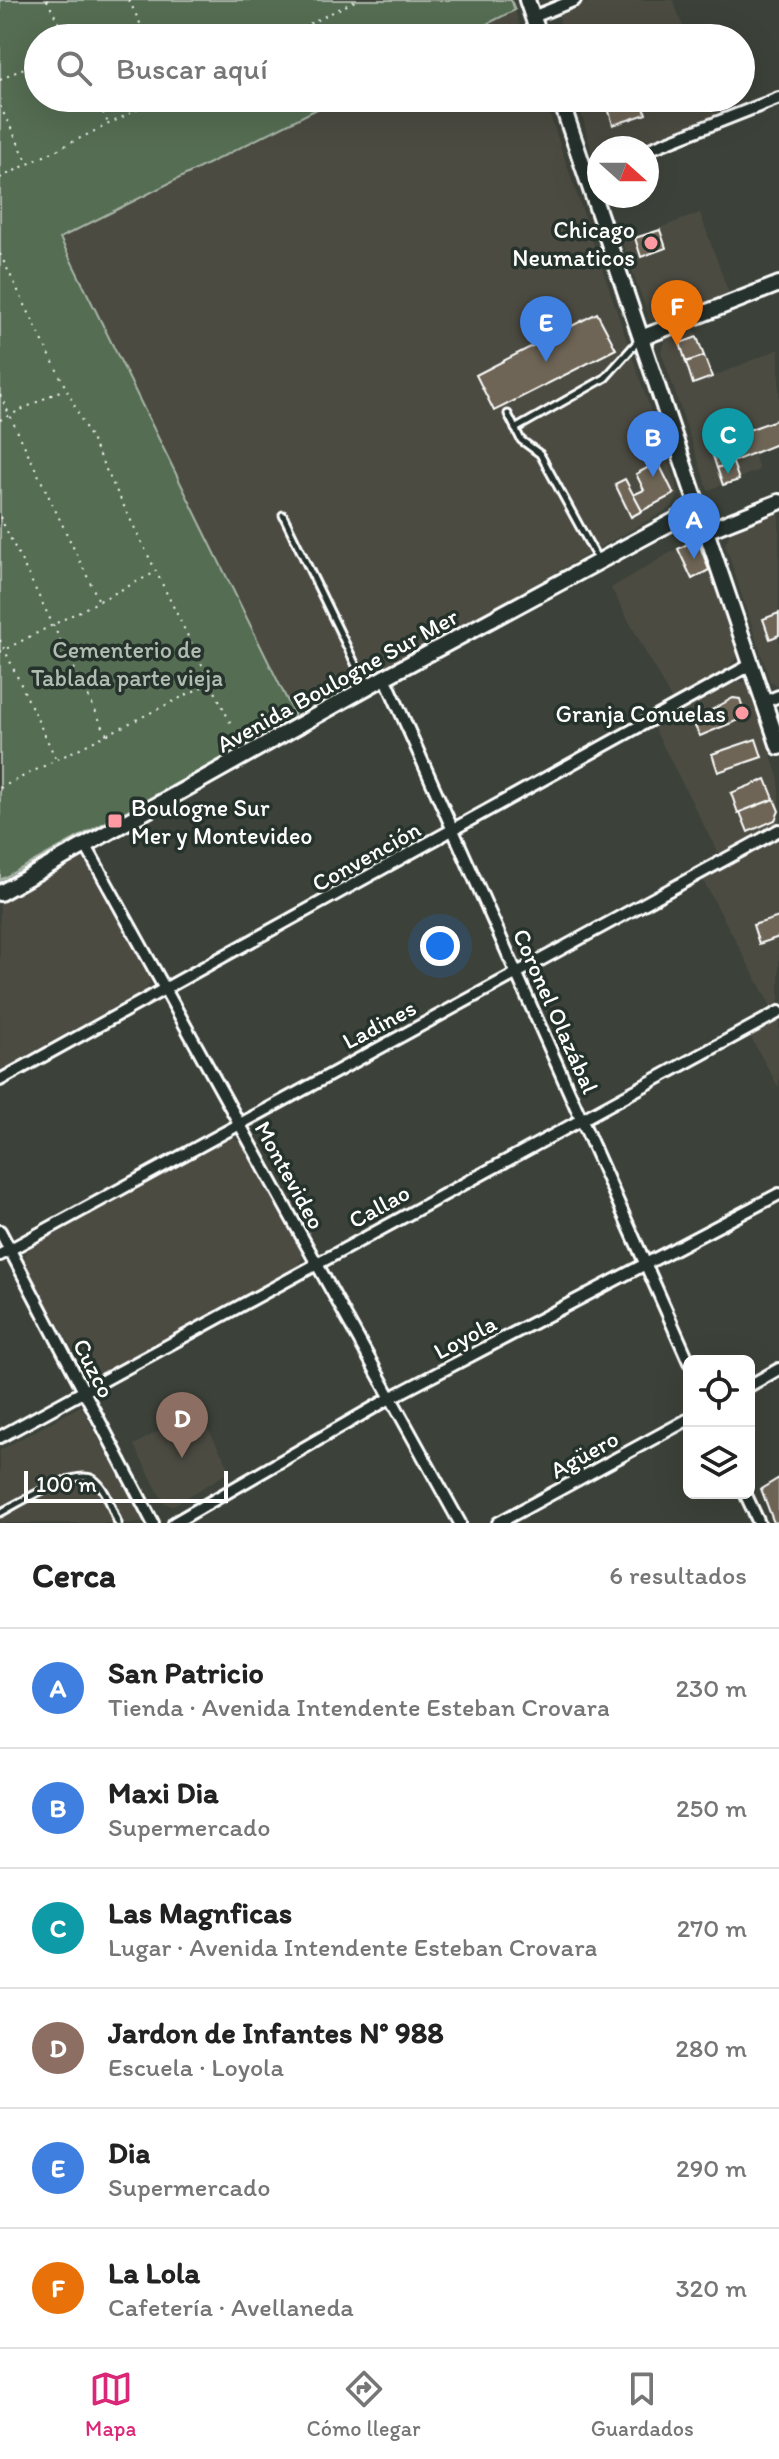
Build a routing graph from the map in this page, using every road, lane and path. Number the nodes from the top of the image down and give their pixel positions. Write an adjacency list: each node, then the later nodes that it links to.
1 (47, 0): 7 (path)
2 (129, 0): 8 (path)
3 (357, 0): 9 (path)
4 (527, 0): 6 (main road)
5 (575, 0): 6 (street)
6 (533, 17): 10 (main road)
7 (59, 24)
8 (140, 24)
9 (309, 24)
10 (535, 24)
11 (24, 68): 12 (path)
12 (0, 80)
13 (779, 98): 15 (street)
14 (0, 106): 23 (path)
15 (755, 107)
16 (103, 112): 20 (path)
17 (133, 112): 20 (path)
18 (566, 112): 22 (main road)
19 (743, 112): 21 (street)
20 (109, 124): 23 (path)
21 (659, 145)
22 (587, 160)
23 (28, 164): 24 (path)
24 (0, 178)
25 (603, 208): 28 (main road)
26 (0, 254): 29 (path)
27 (779, 284): 28 (main road)
28 (641, 338): 34 (lane); 36 (main road)
29 (64, 389): 32 (path); 41 (path)
30 (0, 395): 32 (path)
31 (508, 414): 34 (lane)
32 (10, 415): 33 (path); 42 (path)
33 (0, 420)
34 (515, 429): 40 (lane)
35 (779, 502): 39 (main road)
36 (698, 508): 39 (main road); 40 (main road, Avenida Boulogne Sur Mer)
37 (283, 515): 50 (lane)
38 (0, 517): 43 (path)
39 (706, 531): 47 (main road)
40 (599, 561): 48 (main road, Avenida Boulogne Sur Mer)
41 (154, 573): 42 (path); 49 (path)
42 (99, 601): 43 (path)
43 (53, 625): 45 (path); 54 (path)
44 (0, 640): 45 (path)
45 (4, 650): 46 (path); 56 (path)
46 (0, 652)
47 (750, 665): 52 (main road); 58 (street, Convención)
48 (385, 677): 50 (main road, Avenida Boulogne Sur Mer); 58 (street, Coronel Olazábal)
49 (210, 683): 53 (path); 54 (path)
50 (367, 687): 60 (main road, Avenida Boulogne Sur Mer)
51 (779, 696): 52 (street)
52 (764, 702): 55 (main road)
53 (231, 724)
54 (107, 735): 56 (path)
55 (779, 747)
56 (57, 760): 57 (path)
57 (0, 788)
58 (455, 829): 62 (street, Coronel Olazábal); 63 (street, Convención)
59 (779, 830): 62 (street, Ladines)
60 (86, 846): 61 (main road, Avenida Boulogne Sur Mer); 63 (street, Montevideo)
61 (0, 893)
62 (517, 973): 66 (street, Coronel Olazábal); 67 (street, Ladines)
63 (167, 990): 65 (street, Convención); 67 (street, Montevideo)
64 (779, 1012): 66 (street, Callao)
65 (0, 1080)
66 (582, 1118): 71 (street, Callao); 72 (street, Coronel Olazábal)
67 (238, 1123): 70 (street, Ladines); 71 (street, Montevideo)
68 (779, 1194): 72 (street, Loyola)
69 (0, 1231): 70 (street, Cuzco)
70 (5, 1252): 76 (street, Cuzco)
71 (317, 1263): 76 (street, Callao); 77 (street, Montevideo)
72 (648, 1263): 73 (street, Coronel Olazábal); 77 (street, Loyola)
73 (686, 1355)
74 (779, 1369): 75 (street)
75 (755, 1383)
76 (83, 1391): 79 (street, Callao); 83 (street, Cuzco)
77 (392, 1397): 84 (street, Loyola); 85 (street, Montevideo)
78 (683, 1422): 86 (street, Agüero)
79 (0, 1437)
80 (748, 1499): 87 (street)
81 (0, 1513): 82 (lane)
82 (118, 1523)
83 (153, 1523)
84 (174, 1523)
85 (460, 1523)
86 (498, 1523)
87 (759, 1523)

